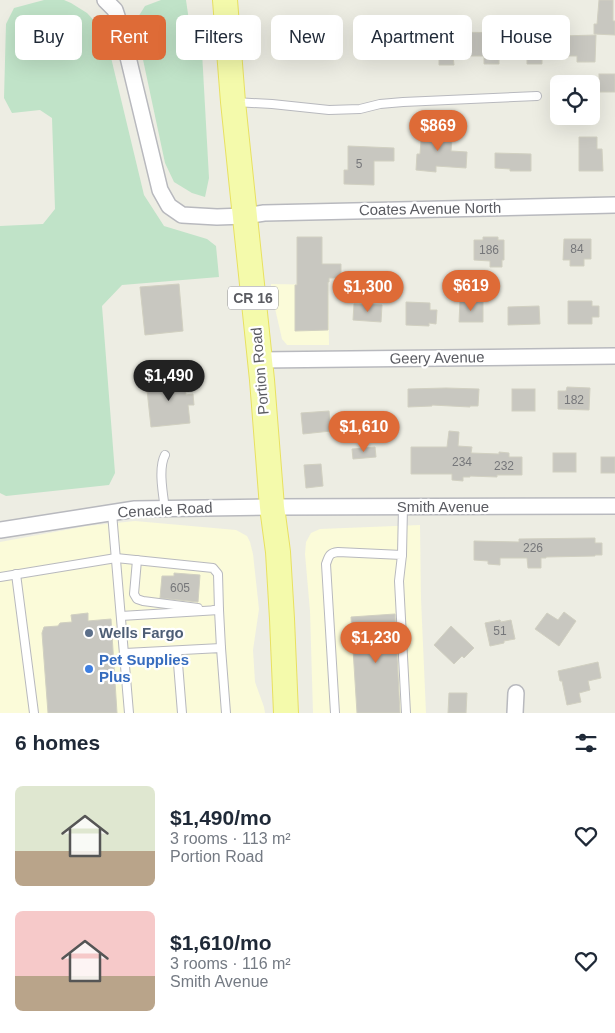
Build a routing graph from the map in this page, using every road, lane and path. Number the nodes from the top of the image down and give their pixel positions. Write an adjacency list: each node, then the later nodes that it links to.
1 (106, 0): 6 (street, Coates Avenue North)
2 (225, 0): 4 (main road, Portion Road / CR 16)
3 (537, 96): 4 (lane)
4 (233, 102): 6 (main road, Portion Road / CR 16)
5 (615, 205): 6 (street, Coates Avenue North)
6 (245, 216): 8 (main road, Portion Road / CR 16)
7 (615, 356): 8 (street, Geery Avenue)
8 (260, 360): 11 (main road, Portion Road / CR 16)
9 (165, 455): 13 (lane)
10 (615, 506): 12 (street, Smith Avenue)
11 (272, 507): 12 (street, Smith Avenue); 13 (street, Cenacle Road); 27 (main road, Portion Road / CR 16)
12 (403, 507): 16 (lane)
13 (165, 508): 14 (street, Cenacle Road)
14 (112, 513): 15 (street, Cenacle Road); 17 (lane)
15 (0, 530)
16 (402, 555): 32 (lane); 33 (lane)
17 (116, 558): 18 (lane); 19 (lane); 22 (lane)
18 (138, 560): 21 (lane); 21 (lane)
19 (16, 574): 20 (lane); 28 (lane)
20 (0, 578)
21 (219, 610): 22 (lane); 23 (lane)
22 (122, 616): 25 (lane)
23 (221, 648): 24 (lane); 31 (lane)
24 (177, 651): 25 (lane); 30 (lane)
25 (125, 653): 29 (lane)
26 (516, 693): 34 (street)
27 (288, 708)
28 (34, 713)
29 (129, 713)
30 (182, 713)
31 (226, 713)
32 (335, 713)
33 (406, 713)
34 (515, 713)

